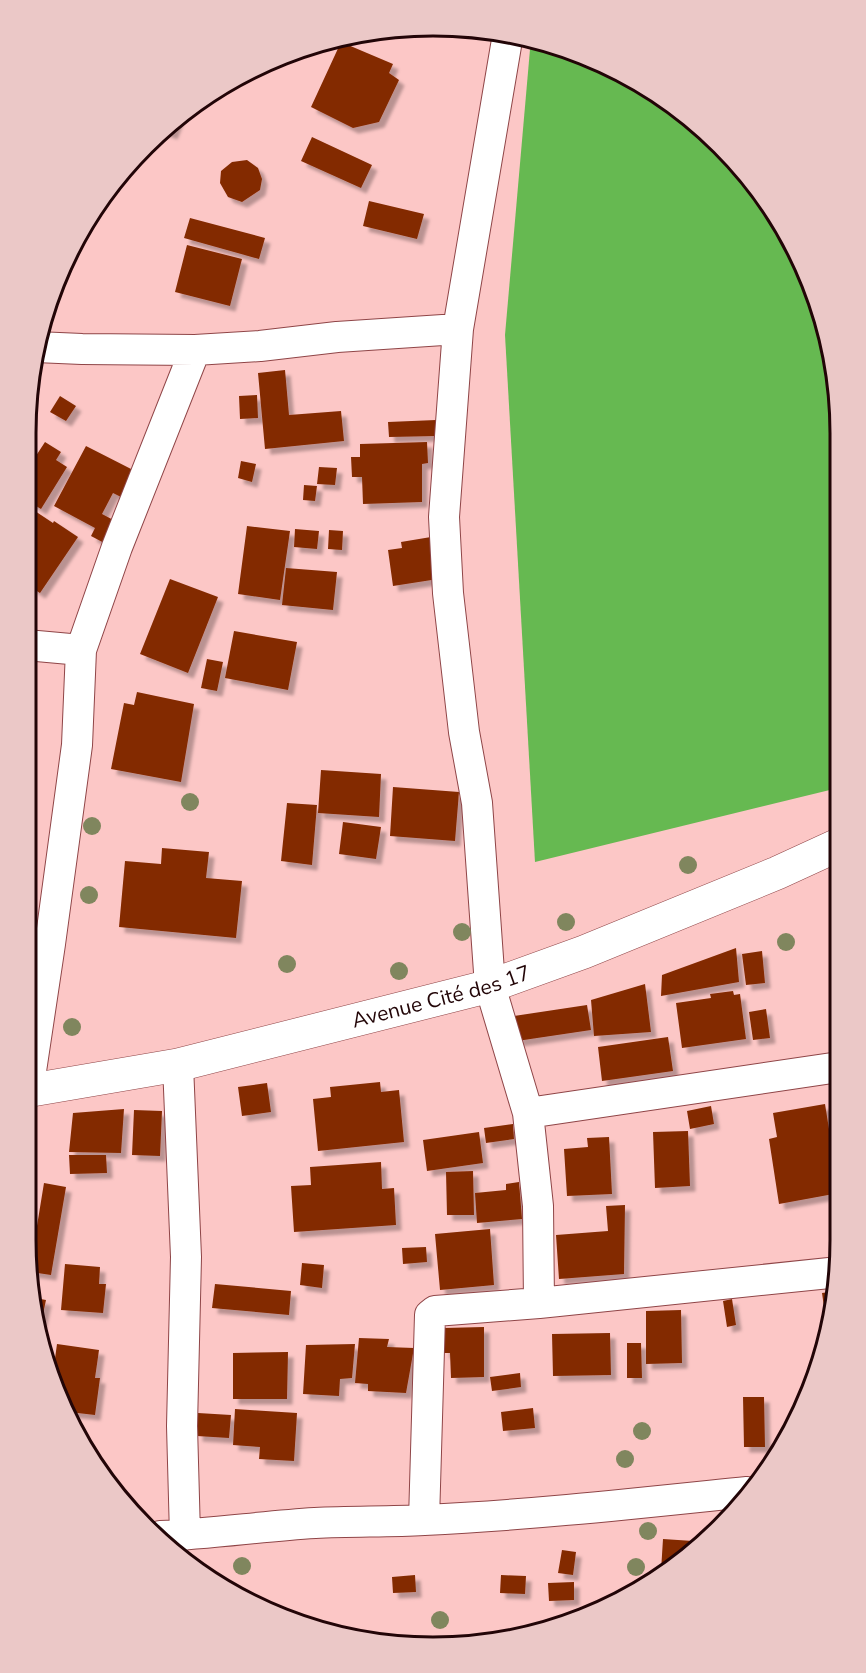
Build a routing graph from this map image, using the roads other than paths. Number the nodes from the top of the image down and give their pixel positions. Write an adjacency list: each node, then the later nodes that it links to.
1 (506, 43): 2 (street)
2 (458, 329): 4 (street); 10 (street)
3 (46, 348): 4 (street)
4 (195, 350): 6 (street)
5 (36, 646): 6 (street)
6 (81, 650): 8 (street)
7 (830, 849): 10 (street, Avenue Cité des 17)
8 (38, 939): 9 (street)
9 (36, 967)
10 (490, 986): 11 (street, Avenue Cité des 17); 14 (street)
11 (178, 1065): 13 (street, Avenue Cité des 17); 19 (street)
12 (830, 1068): 14 (street)
13 (36, 1089)
14 (528, 1113): 16 (street)
15 (828, 1273): 16 (street)
16 (539, 1303): 18 (street)
17 (739, 1493): 18 (street)
18 (424, 1520): 19 (street)
19 (173, 1535)

